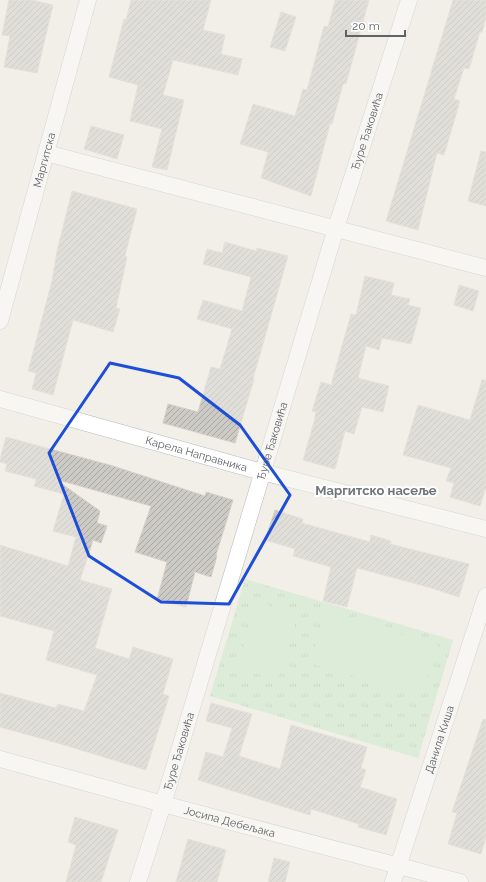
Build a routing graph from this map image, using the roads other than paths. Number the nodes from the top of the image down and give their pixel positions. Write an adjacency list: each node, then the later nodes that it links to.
1 (88, 0): 3 (street, Маргитска)
2 (409, 0): 4 (street, Ђуре Ђаковића)
3 (46, 153): 4 (street); 6 (street, Маргитска)
4 (336, 228): 5 (street); 8 (street, Ђуре Ђаковића)
5 (486, 268)
6 (0, 321)
7 (0, 399): 8 (street, Карела Направника)
8 (262, 472): 9 (street, Карела Направника); 12 (street, Ђуре Ђаковића)
9 (486, 529)
10 (486, 596): 13 (street, Данила Киша)
11 (0, 759): 12 (street, Јосипа Дебељака)
12 (163, 804): 13 (street, Јосипа Дебељака); 14 (street, Ђуре Ђаковића)
13 (398, 865): 15 (street, Данила Киша); 16 (street, Јосипа Дебељака)
14 (138, 882)
15 (393, 882)
16 (460, 882)

